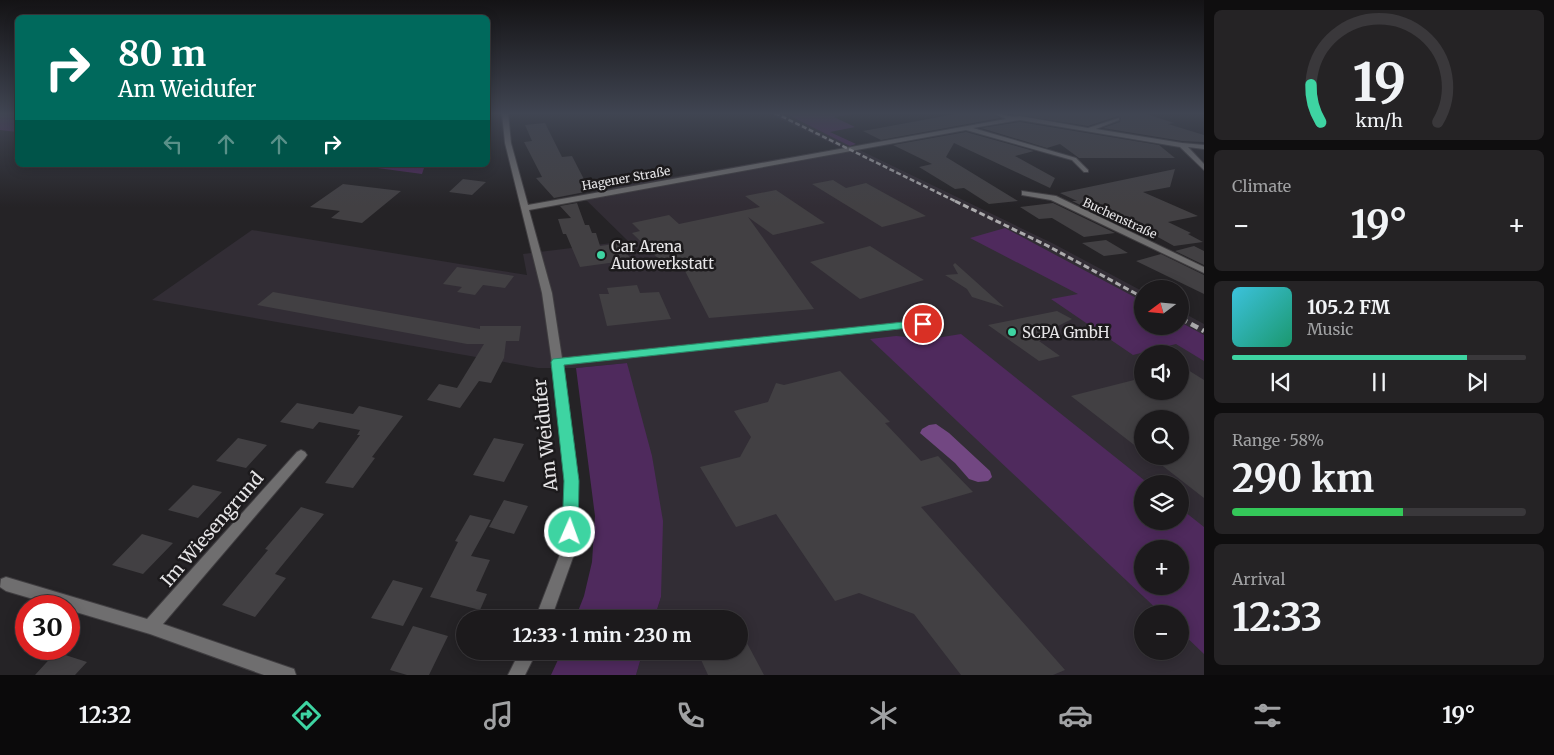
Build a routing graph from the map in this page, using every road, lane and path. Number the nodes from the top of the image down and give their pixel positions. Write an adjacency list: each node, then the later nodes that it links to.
1 (508, 144): 10 (street, Am Weidufer)
2 (875, 144): 10 (street, Hagener Straße)
3 (1023, 144): 8 (street, Hagener Straße)
4 (1174, 144): 5 (street, Hagener Straße)
5 (1182, 146): 6 (street, Hagener Straße); 7 (street)
6 (1204, 146)
7 (1204, 168)
8 (1086, 171)
9 (1025, 193): 11 (street, Buchenstraße)
10 (526, 208): 13 (street, Am Weidufer)
11 (1204, 270)
12 (923, 324): 13 (street, Am Weidufer)
13 (557, 362): 16 (street, Am Weidufer)
14 (301, 455): 17 (street, Im Wiesengrund)
15 (6, 584): 17 (street)
16 (546, 610)
17 (150, 627): 19 (street)
18 (524, 660): 20 (street)
19 (288, 675)
20 (516, 675)

